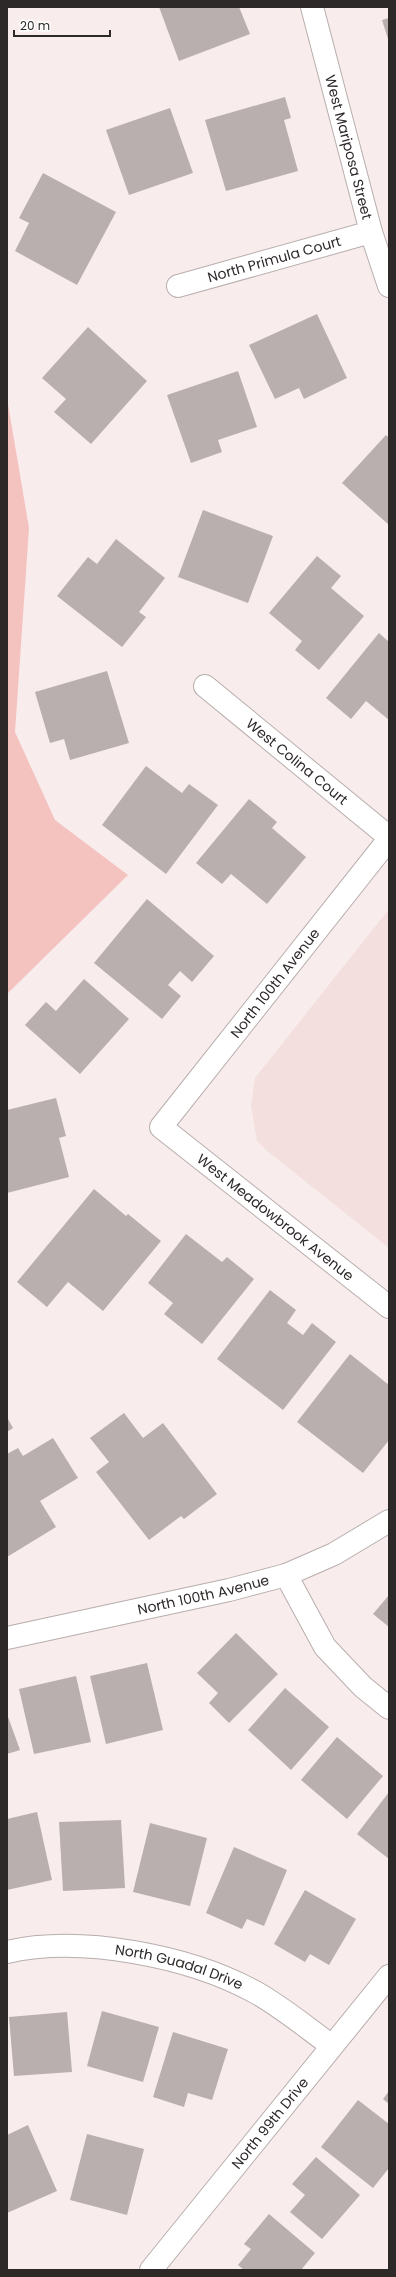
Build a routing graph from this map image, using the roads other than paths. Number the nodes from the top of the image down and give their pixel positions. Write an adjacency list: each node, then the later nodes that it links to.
1 (312, 7): 2 (street, West Mariposa Street)
2 (372, 232): 3 (street, North Primula Court); 4 (street, West Mariposa Street)
3 (178, 286)
4 (389, 286)
5 (205, 686): 6 (street, West Colina Court)
6 (389, 838): 7 (street, North 100th Avenue)
7 (161, 1127): 8 (street, West Meadowbrook Avenue)
8 (389, 1307)
9 (389, 1521): 10 (street, North 100th Avenue)
10 (286, 1575): 11 (street, North 100th Avenue); 12 (street)
11 (7, 1638)
12 (389, 1708)
13 (7, 1952): 15 (street, North Guadal Drive)
14 (389, 1976): 15 (street, North 99th Drive)
15 (332, 2046): 16 (street, North 99th Drive)
16 (151, 2270)

